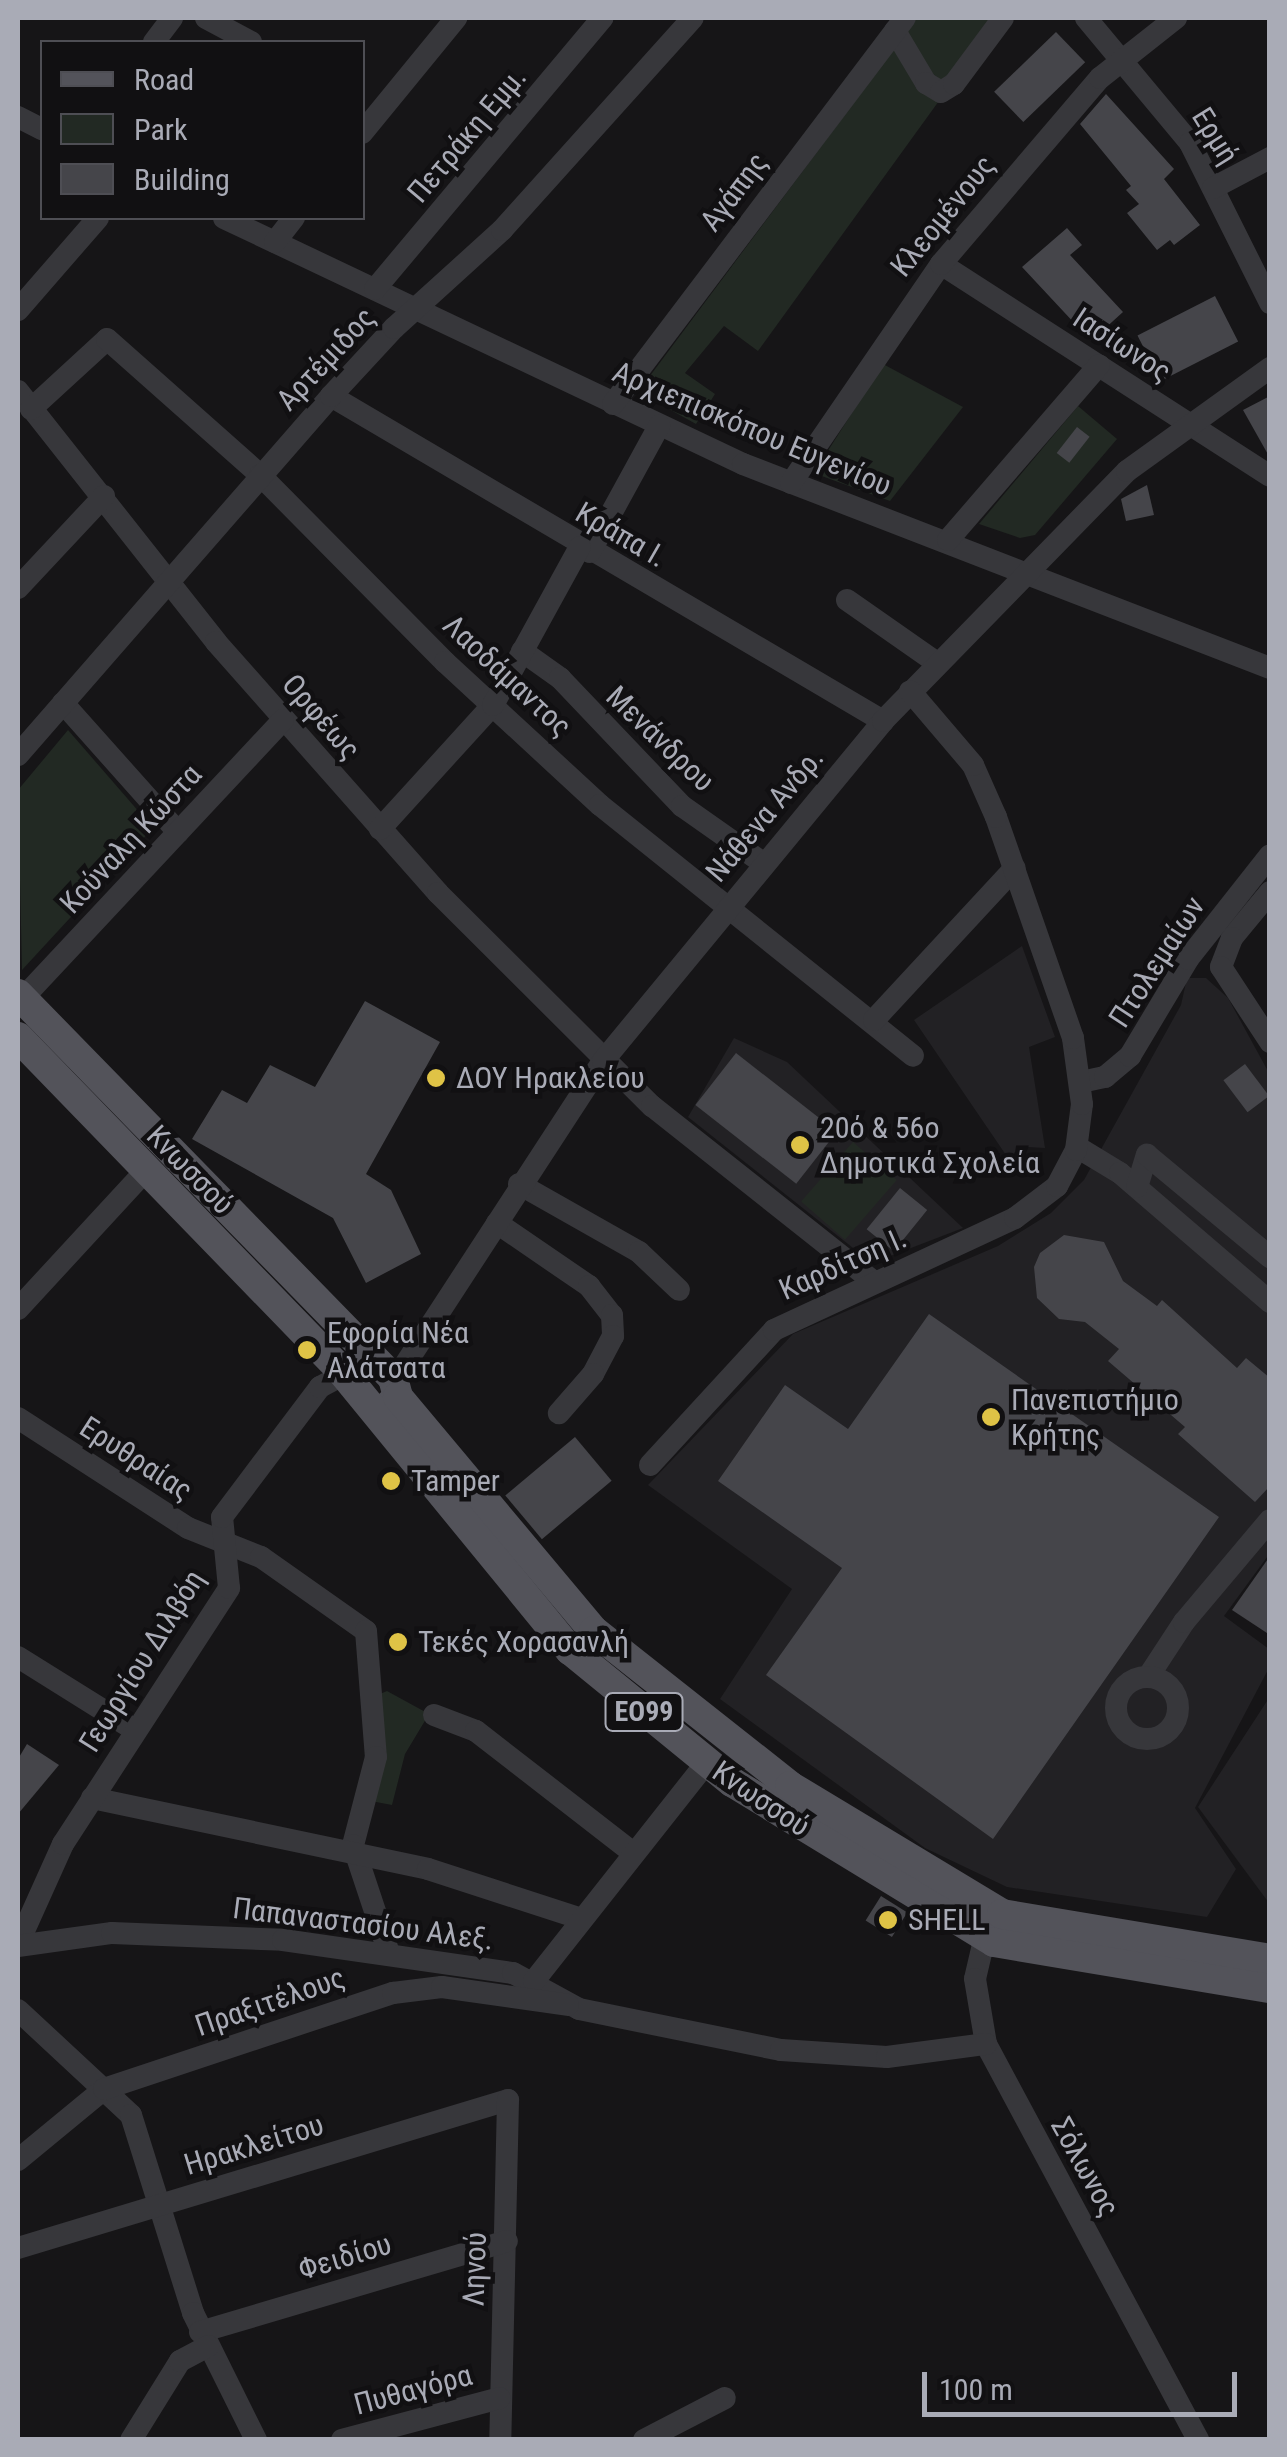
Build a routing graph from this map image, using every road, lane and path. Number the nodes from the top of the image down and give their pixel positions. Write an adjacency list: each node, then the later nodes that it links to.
1 (172, 18): 10 (street)
2 (206, 18): 11 (street)
3 (456, 18): 13 (street)
4 (602, 18): 21 (street, Πετράκη Εμμ.)
5 (693, 18): 23 (street, Αρτέμιδος)
6 (1002, 18): 9 (street)
7 (1086, 18): 12 (street, Ερμή)
8 (1176, 18): 12 (street, Κλεομένους)
9 (900, 24): 29 (street, Αγάπης)
10 (156, 40)
11 (246, 40)
12 (1120, 57): 15 (street, Ερμή); 20 (street, Κλεομένους)
13 (367, 117)
14 (1270, 158): 15 (street)
15 (1213, 188): 22 (street, Ερμή)
16 (96, 220): 24 (street)
17 (228, 220): 19 (street, Αρχιεπισκόπου Ευγενίου)
18 (292, 220): 19 (street)
19 (275, 242): 21 (street, Αρχιεπισκόπου Ευγενίου)
20 (941, 264): 25 (street, Ιασίωνος); 34 (street, Κλεομένους)
21 (376, 290): 23 (street, Αρχιεπισκόπου Ευγενίου)
22 (1270, 303)
23 (414, 308): 27 (street, Αρτέμιδος); 29 (street, Αρχιεπισκόπου Ευγενίου)
24 (18, 310)
25 (1100, 366): 30 (street, Ιασίωνος); 36 (street)
26 (1270, 368): 30 (street, Νάθενα Ανδρ.)
27 (332, 396): 32 (street, Αρτέμιδος); 37 (street, Κράπα Ι.)
28 (24, 400): 32 (street, Λαοδάμαντος); 35 (street, Ορφέως)
29 (613, 404): 31 (street, Αρχιεπισκόπου Ευγενίου)
30 (1187, 424): 33 (street, Ιασίωνος); 38 (street, Νάθενα Ανδρ.)
31 (660, 426): 34 (street, Αρχιεπισκόπου Ευγενίου); 37 (street)
32 (260, 475): 39 (street, Αρτέμιδος); 47 (street, Λαοδάμαντος)
33 (1270, 476)
34 (791, 483): 36 (street, Αρχιεπισκόπου Ευγενίου)
35 (104, 496): 39 (street, Ορφέως); 40 (street)
36 (948, 540): 38 (street, Αρχιεπισκόπου Ευγενίου)
37 (585, 550): 42 (street); 49 (street, Κράπα Ι.)
38 (1025, 571): 43 (street, Νάθενα Ανδρ.); 44 (street, Αρχιεπισκόπου Ευγενίου)
39 (168, 582): 46 (street, Αρτέμιδος); 48 (street, Ορφέως)
40 (18, 588)
41 (847, 600): 43 (street)
42 (522, 652): 47 (street); 54 (street, Μενάνδρου)
43 (937, 663): 45 (street, Νάθενα Ανδρ.)
44 (1270, 668)
45 (910, 692): 49 (street, Νάθενα Ανδρ.); 55 (street, Καρδίτση Ι.)
46 (63, 703): 50 (street, Αρτέμιδος); 52 (street)
47 (494, 705): 51 (street); 57 (street, Λαοδάμαντος)
48 (283, 720): 51 (street, Ορφέως); 52 (street, Κούναλη Κώστα)
49 (883, 720): 54 (street, Νάθενα Ανδρ.)
50 (18, 756)
51 (380, 828): 65 (street, Ορφέως)
52 (178, 832): 60 (street, Κούναλη Κώστα)
53 (1270, 856): 58 (street, Πτολεμαίων)
54 (763, 863): 57 (street, Νάθενα Ανδρ.)
55 (1014, 868): 61 (street); 66 (street, Καρδίτση Ι.)
56 (1270, 892): 59 (street, Πτολεμαίων)
57 (727, 906): 61 (street, Λαοδάμαντος); 65 (street, Νάθενα Ανδρ.)
58 (1200, 944): 59 (street); 66 (street, Πτολεμαίων)
59 (1223, 955): 63 (street, Πτολεμαίων)
60 (20, 996): 77 (main road, Κνωσσού / ΕΟ99)
61 (874, 1020): 64 (street, Λαοδάμαντος)
62 (18, 1037): 68 (main road, Κνωσσού / ΕΟ99)
63 (1270, 1042)
64 (913, 1056)
65 (604, 1061): 69 (street, Νάθενα Ανδρ.); 73 (street, Ορφέως)
66 (1081, 1082): 67 (street, Καρδίτση Ι.)
67 (1077, 1147): 70 (street); 73 (street, Καρδίτση Ι.)
68 (147, 1169): 76 (street); 77 (main road, Κνωσσού / ΕΟ99)
69 (519, 1184): 71 (street, Νάθενα Ανδρ.); 74 (street)
70 (1137, 1187): 72 (street); 75 (street)
71 (496, 1223): 78 (street, Νάθενα Ανδρ.); 79 (street)
72 (1270, 1258)
73 (874, 1282): 81 (street, Καρδίτση Ι.)
74 (679, 1290)
75 (1270, 1302)
76 (18, 1309)
77 (348, 1364): 78 (main road, ΕΟ99); 83 (street, Γεωργίου Διλβόη)
78 (389, 1395): 88 (main road, Κνωσσού / ΕΟ99); 93 (main road, Κνωσσού / ΕΟ99)
79 (558, 1413)
80 (18, 1418): 83 (street, Ερυθραίας)
81 (650, 1465)
82 (1270, 1520): 85 (street)
83 (226, 1543): 87 (street, Γεωργίου Διλβόη); 90 (street, Ερυθραίας)
84 (18, 1658): 87 (street)
85 (1148, 1677): 85 (street)
86 (434, 1715): 91 (street)
87 (135, 1730): 89 (street, Γεωργίου Διλβόη)
88 (706, 1762): 91 (street); 93 (main road, Κνωσσού / ΕΟ99)
89 (92, 1798): 90 (street); 94 (street, Γεωργίου Διλβόη)
90 (355, 1851): 92 (street); 95 (street)
91 (633, 1853): 92 (street)
92 (580, 1918): 97 (street)
93 (988, 1924): 96 (main road, Κνωσσού / ΕΟ99); 98 (main road, Κνωσσού / ΕΟ99); 101 (street, Σόλωνος)
94 (18, 1945): 95 (street, Παπαναστασίου Αλεξ.)
95 (389, 1953): 97 (street, Παπαναστασίου Αλεξ.)
96 (1270, 1958)
97 (534, 1981): 99 (street, Παπαναστασίου Αλεξ.)
98 (1270, 1988)
99 (568, 2005): 101 (street, Παπαναστασίου Αλεξ.); 102 (street, Πραξιτέλους)
100 (18, 2010): 102 (street)
101 (986, 2044): 116 (street, Σόλωνος)
102 (104, 2089): 104 (street, Πραξιτέλους); 105 (street)
103 (508, 2100): 105 (street, Ηρακλείτου); 106 (street, Ληνού)
104 (18, 2160)
105 (161, 2205): 107 (street, Ηρακλείτου); 108 (street)
106 (508, 2240): 108 (street, Φειδίου); 109 (street, Ληνού)
107 (18, 2248)
108 (204, 2339): 111 (street); 112 (street)
109 (500, 2398): 113 (street, Πυθαγόρα); 114 (street, Ληνού)
110 (725, 2398): 115 (street)
111 (131, 2440)
112 (256, 2440)
113 (342, 2440)
114 (500, 2440)
115 (644, 2440)
116 (1198, 2440)

